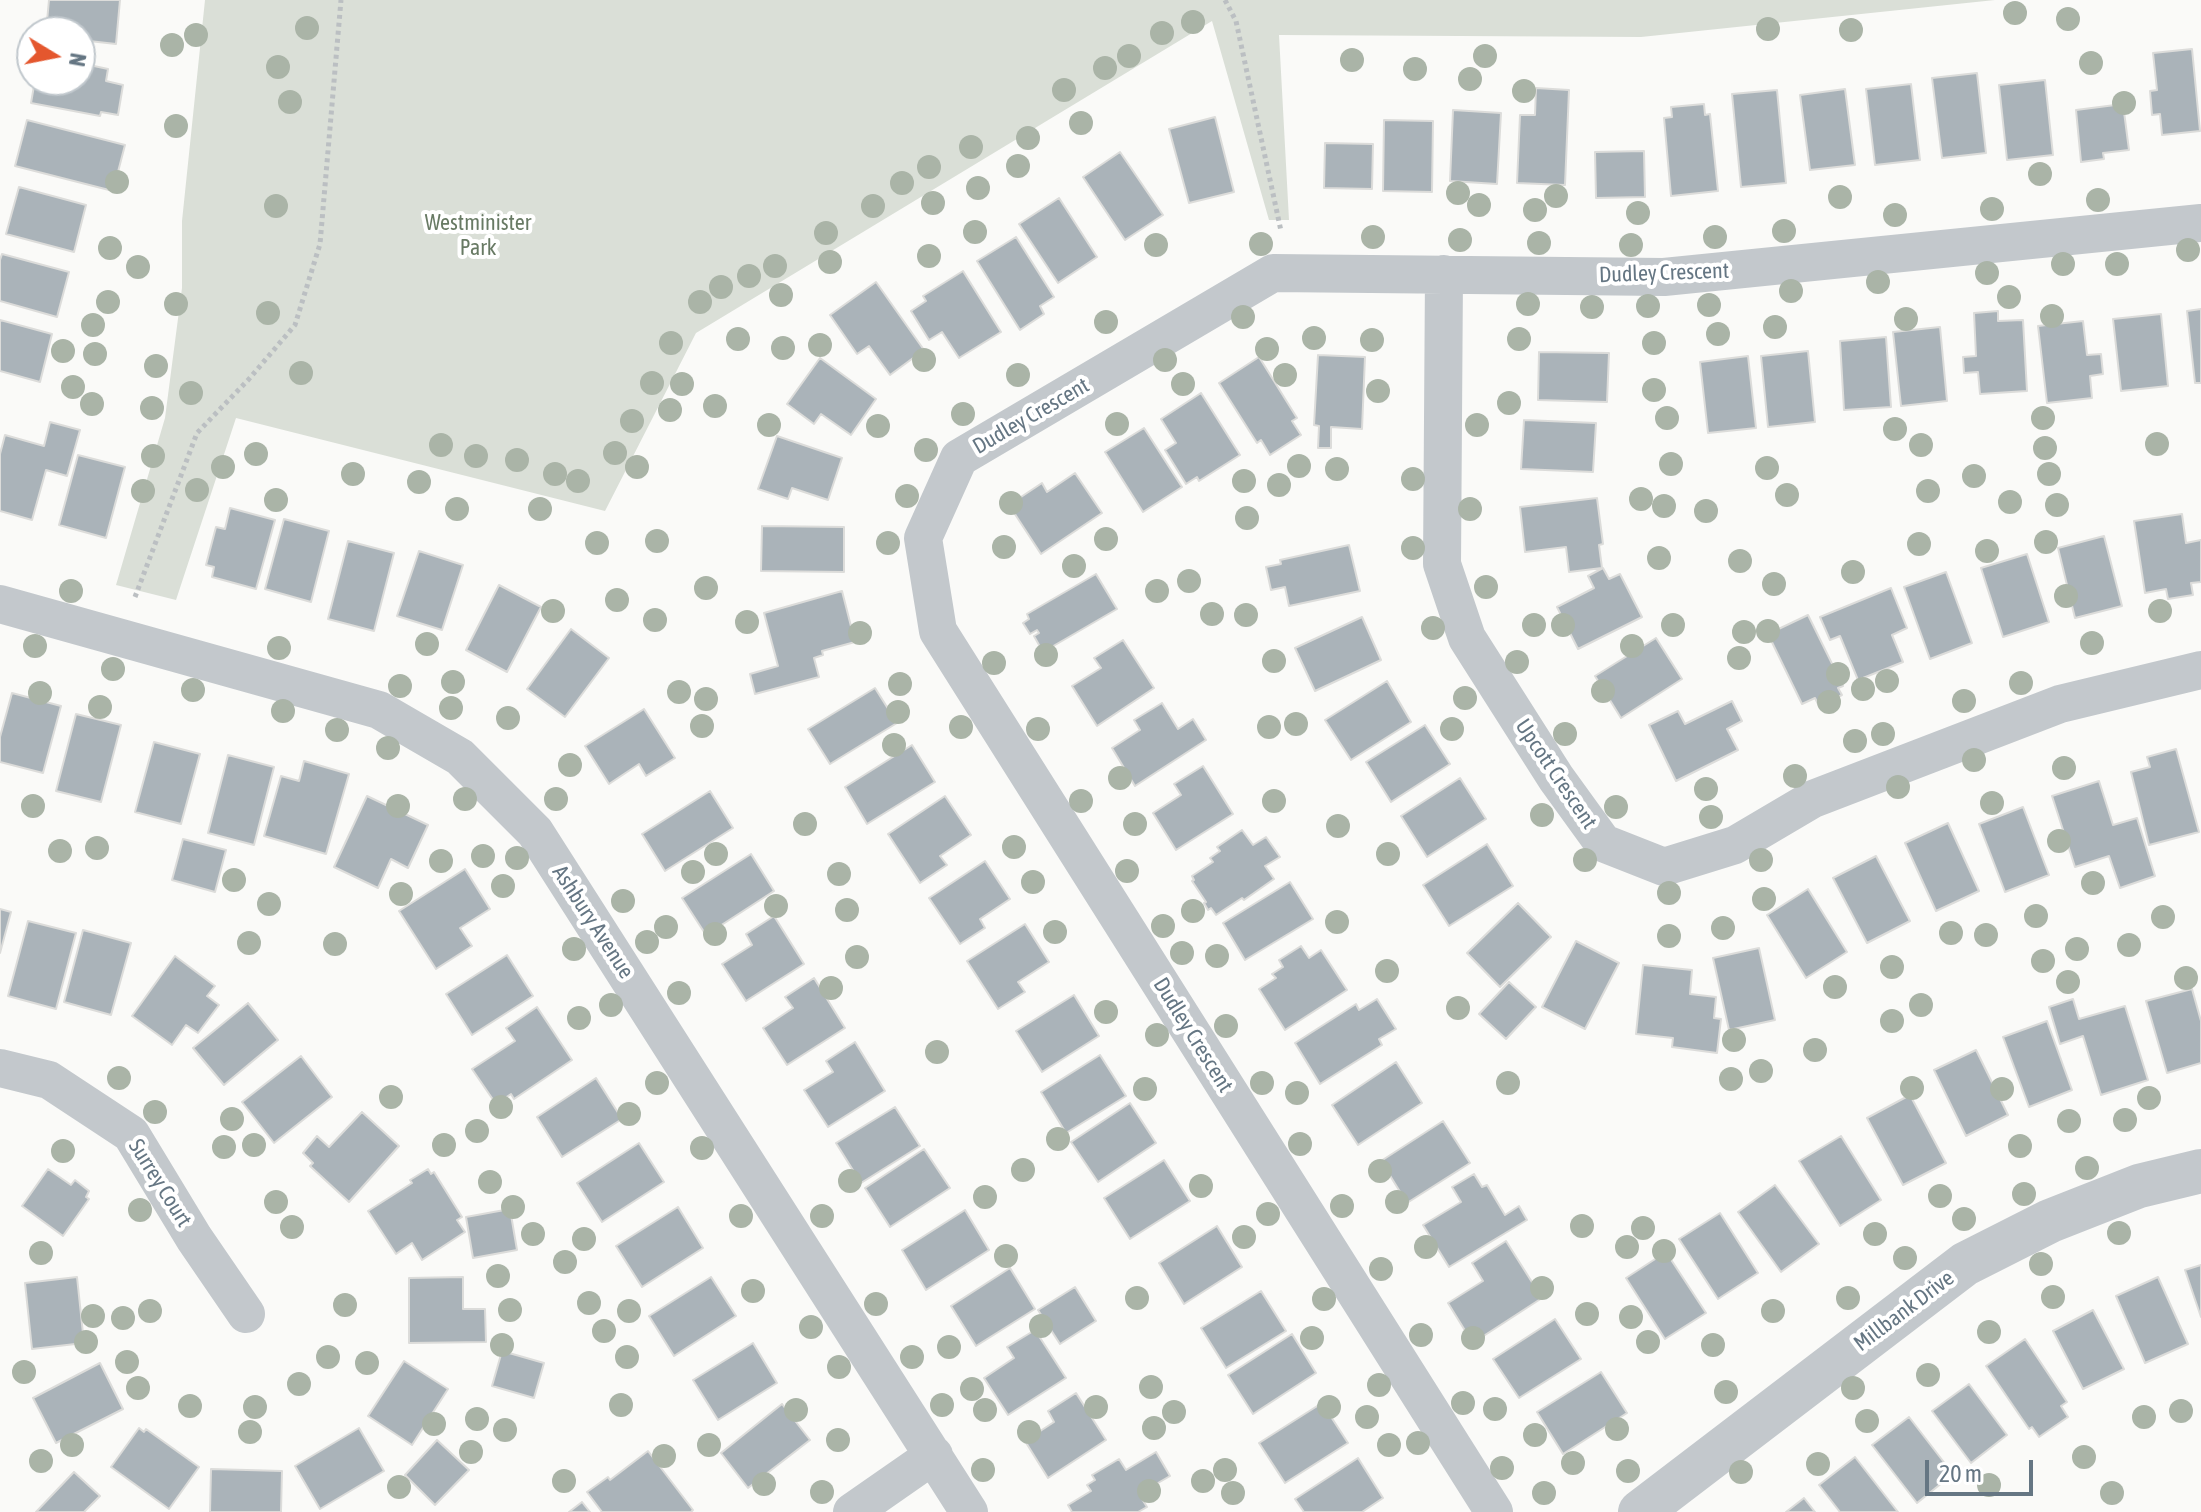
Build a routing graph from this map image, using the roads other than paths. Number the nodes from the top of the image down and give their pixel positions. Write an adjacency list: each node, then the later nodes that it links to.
1 (2201, 223): 2 (street, Dudley Crescent)
2 (1444, 274): 4 (street, Upcott Crescent); 11 (street, Dudley Crescent)
3 (0, 604): 8 (street, Ashbury Avenue)
4 (2201, 670)
5 (0, 1068): 7 (street, Surrey Court)
6 (2201, 1171): 12 (street, Millbank Drive)
7 (246, 1314)
8 (934, 1455): 9 (street); 10 (street, Ashbury Avenue)
9 (852, 1512)
10 (969, 1512)
11 (1494, 1512)
12 (1640, 1512)

